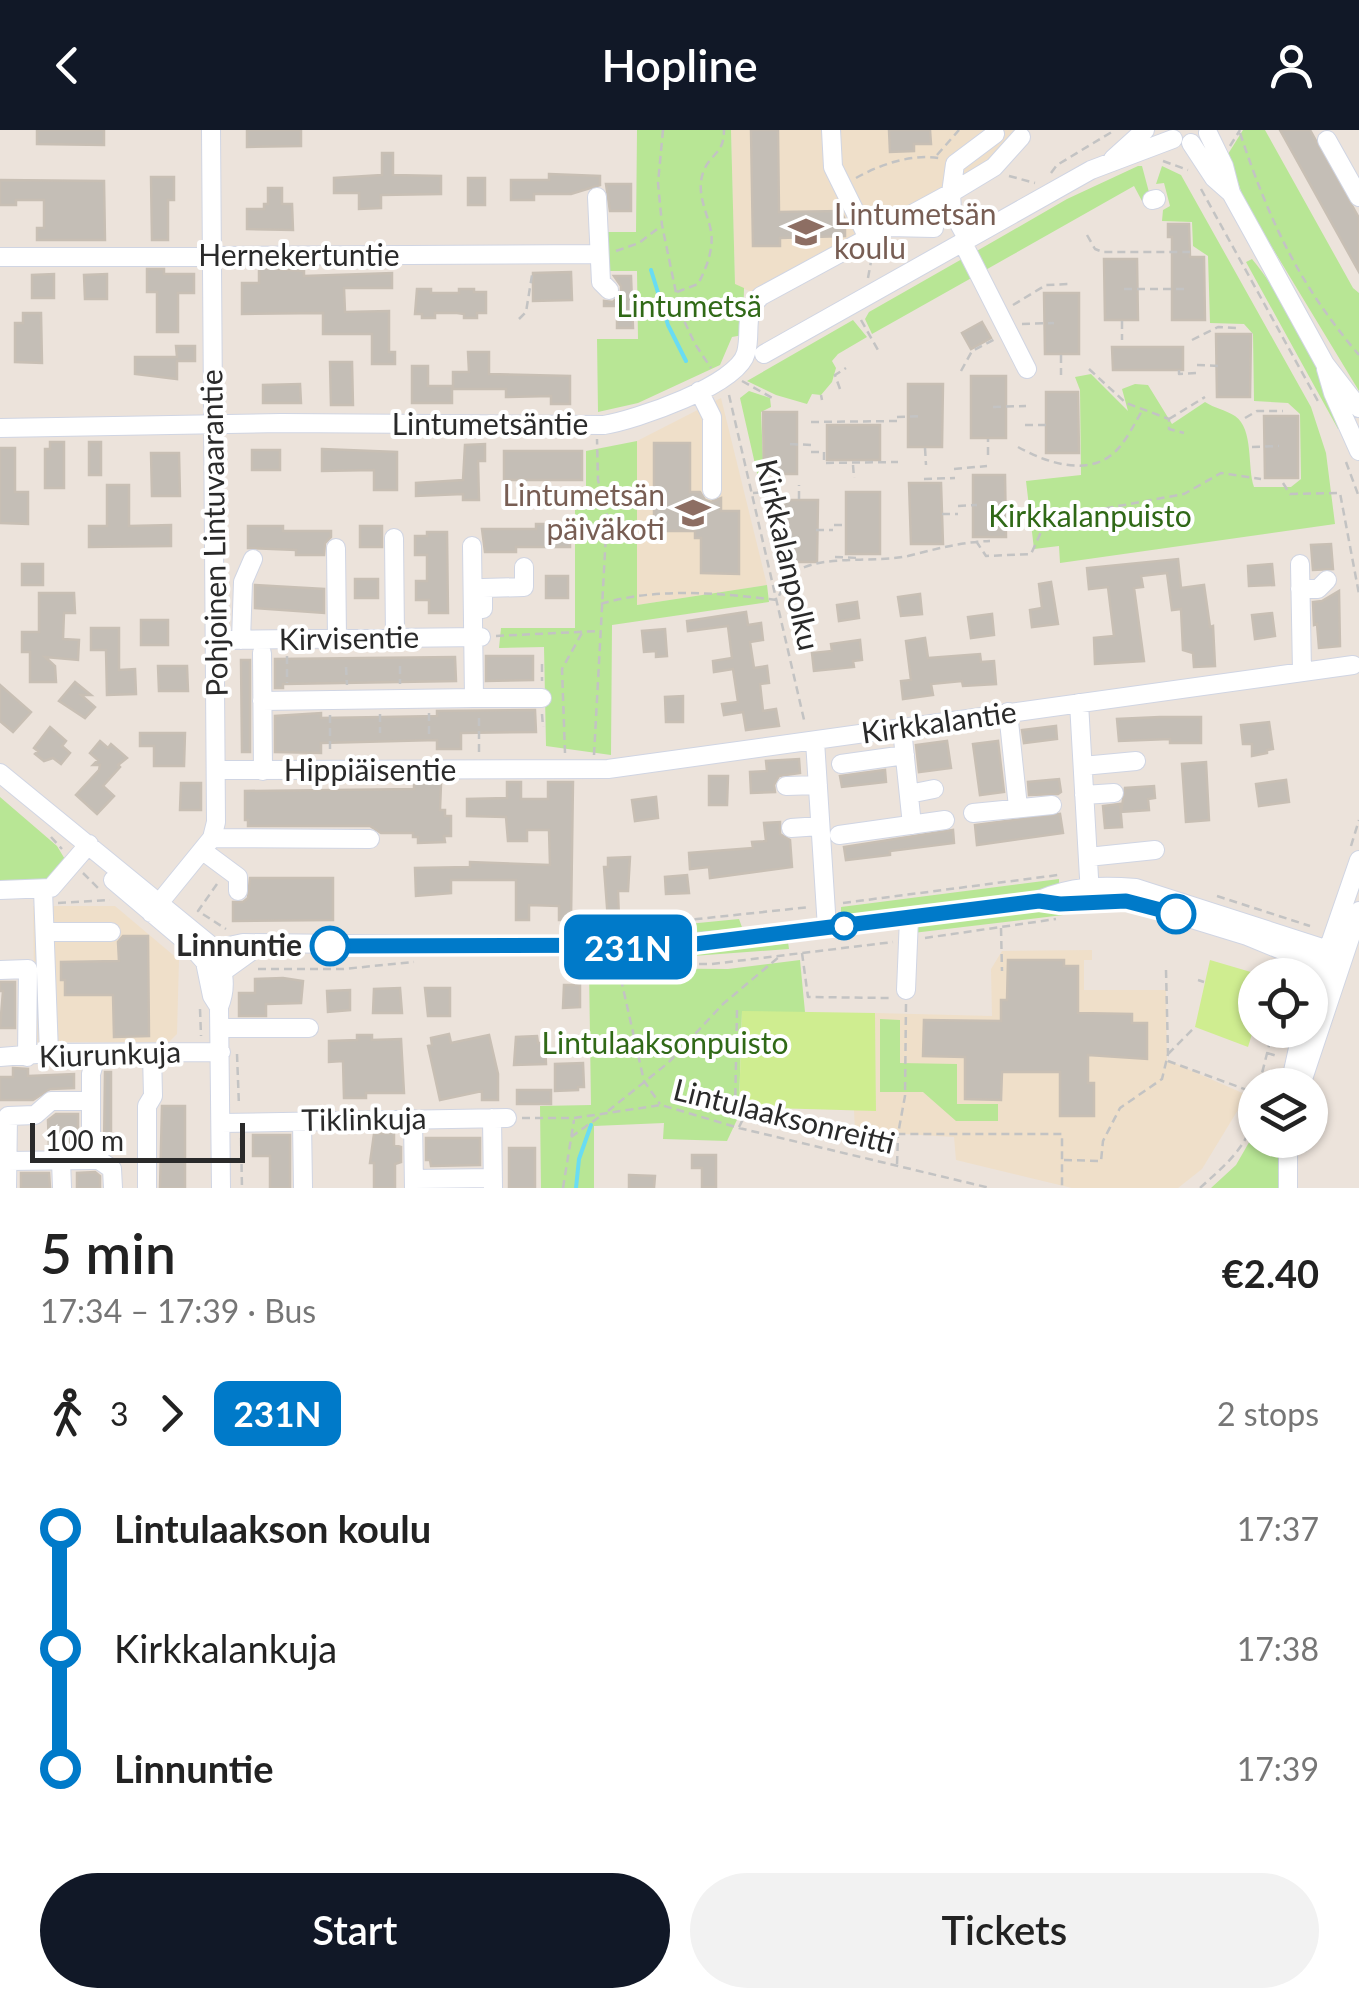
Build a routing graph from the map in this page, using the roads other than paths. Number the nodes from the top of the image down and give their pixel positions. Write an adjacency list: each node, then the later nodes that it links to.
1 (211, 130): 21 (street, Pohjoinen Lintuvaarantie)
2 (832, 130): 17 (street)
3 (1145, 130): 9 (street)
4 (995, 132): 10 (street); 11 (street)
5 (1209, 132): 7 (street); 12 (street)
6 (1021, 137): 10 (street)
7 (1176, 137): 9 (street); 12 (street)
8 (1327, 140): 13 (street)
9 (1113, 159): 18 (street, Lintumetsäntie)
10 (994, 167): 11 (street)
11 (950, 193): 15 (street); 18 (street)
12 (1231, 193): 24 (street)
13 (1358, 193)
14 (597, 197): 19 (street)
15 (888, 227): 16 (street); 17 (street)
16 (934, 228)
17 (868, 238): 23 (street)
18 (966, 241): 23 (street, Lintumetsäntie); 25 (street)
19 (599, 254): 21 (street, Hernekertuntie); 22 (street)
20 (0, 257): 21 (street, Hernekertuntie)
21 (212, 257): 28 (street, Pohjoinen Lintuvaarantie)
22 (609, 290)
23 (755, 355): 26 (street, Lintumetsäntie)
24 (1325, 364): 27 (street); 30 (street)
25 (1027, 369)
26 (699, 391): 28 (street, Lintumetsäntie); 31 (street)
27 (1359, 408)
28 (214, 425): 29 (street, Lintumetsäntie); 43 (street, Pohjoinen Lintuvaarantie)
29 (0, 428)
30 (1351, 452)
31 (712, 490)
32 (394, 538): 42 (street)
33 (472, 546): 41 (street)
34 (336, 548): 40 (street)
35 (254, 559): 44 (street)
36 (1300, 564): 39 (street)
37 (524, 567): 41 (street)
38 (1327, 580): 39 (street)
39 (1300, 589): 47 (street)
40 (334, 631): 42 (street, Kirvisentie); 44 (street, Kirvisentie)
41 (476, 634): 42 (street, Kirvisentie); 48 (street)
42 (395, 638)
43 (216, 640): 44 (street, Kirvisentie); 59 (street, Pohjoinen Lintuvaarantie)
44 (241, 640)
45 (262, 653): 50 (street)
46 (1353, 665): 47 (street, Kirkkalantie)
47 (1302, 672): 51 (street, Kirkkalantie)
48 (476, 698): 49 (street); 50 (street)
49 (542, 698)
50 (262, 701): 61 (street)
51 (1080, 703): 52 (street, Kirkkalantie); 58 (street)
52 (1008, 712): 53 (street, Kirkkalantie); 70 (street)
53 (902, 729): 54 (street, Kirkkalantie); 55 (street)
54 (811, 741): 60 (street, Kirkkalantie); 63 (street)
55 (905, 755): 57 (street); 67 (street)
56 (1136, 761): 58 (street)
57 (841, 764)
58 (1082, 766): 68 (street)
59 (217, 770): 61 (street, Hippiäisentie); 78 (street, Pohjoinen Lintuvaarantie)
60 (524, 770): 61 (street, Hippiäisentie)
61 (263, 771)
62 (0, 773): 80 (street)
63 (818, 785): 64 (street); 74 (street)
64 (786, 786)
65 (934, 790): 67 (street)
66 (1114, 793): 68 (street)
67 (909, 794): 73 (street)
68 (1084, 795): 81 (street)
69 (1052, 805): 70 (street)
70 (1018, 807): 71 (street)
71 (973, 813)
72 (944, 820): 73 (street)
73 (912, 825): 76 (street)
74 (820, 826): 75 (street); 90 (street)
75 (792, 828)
76 (839, 835)
77 (370, 839): 78 (street)
78 (208, 844): 85 (street); 87 (street)
79 (1155, 850): 81 (street)
80 (81, 854): 84 (street); 87 (street)
81 (1088, 857): 86 (street)
82 (1359, 860): 95 (street)
83 (0, 890): 84 (street)
84 (43, 890): 91 (street)
85 (238, 891)
86 (1090, 894): 89 (street); 95 (street)
87 (155, 908): 94 (street)
88 (1359, 911): 95 (street)
89 (909, 918): 90 (street); 99 (street)
90 (827, 928): 93 (street)
91 (44, 932): 92 (street); 104 (street)
92 (112, 932)
93 (260, 946): 94 (street); 97 (street)
94 (210, 956): 97 (street); 100 (street)
95 (1333, 961): 98 (street); 109 (street)
96 (0, 970): 107 (street)
97 (224, 970): 100 (street)
98 (1328, 970)
99 (906, 990)
100 (219, 1006): 101 (street)
101 (227, 1028): 102 (street); 103 (street)
102 (310, 1028)
103 (221, 1052): 106 (street, Kiurunkuja); 113 (street)
104 (49, 1053): 105 (street, Kiurunkuja); 107 (street, Kiurunkuja)
105 (97, 1053): 106 (street, Kiurunkuja); 110 (street)
106 (152, 1053): 123 (street)
107 (27, 1057): 108 (street, Kiurunkuja)
108 (0, 1058)
109 (1305, 1068)
110 (90, 1101): 116 (street); 117 (street)
111 (412, 1119): 112 (street, Tiklinkuja); 118 (street); 119 (street, Tiklinkuja)
112 (302, 1120): 113 (street, Tiklinkuja); 125 (street)
113 (222, 1123): 124 (street)
114 (1288, 1158): 126 (street)
115 (62, 1160): 116 (street); 117 (street); 121 (street)
116 (91, 1160): 122 (street)
117 (7, 1161): 120 (street)
118 (414, 1183): 119 (street)
119 (493, 1183)
120 (7, 1188)
121 (62, 1188)
122 (112, 1188)
123 (147, 1188)
124 (221, 1188)
125 (303, 1188)
126 (1288, 1188)

